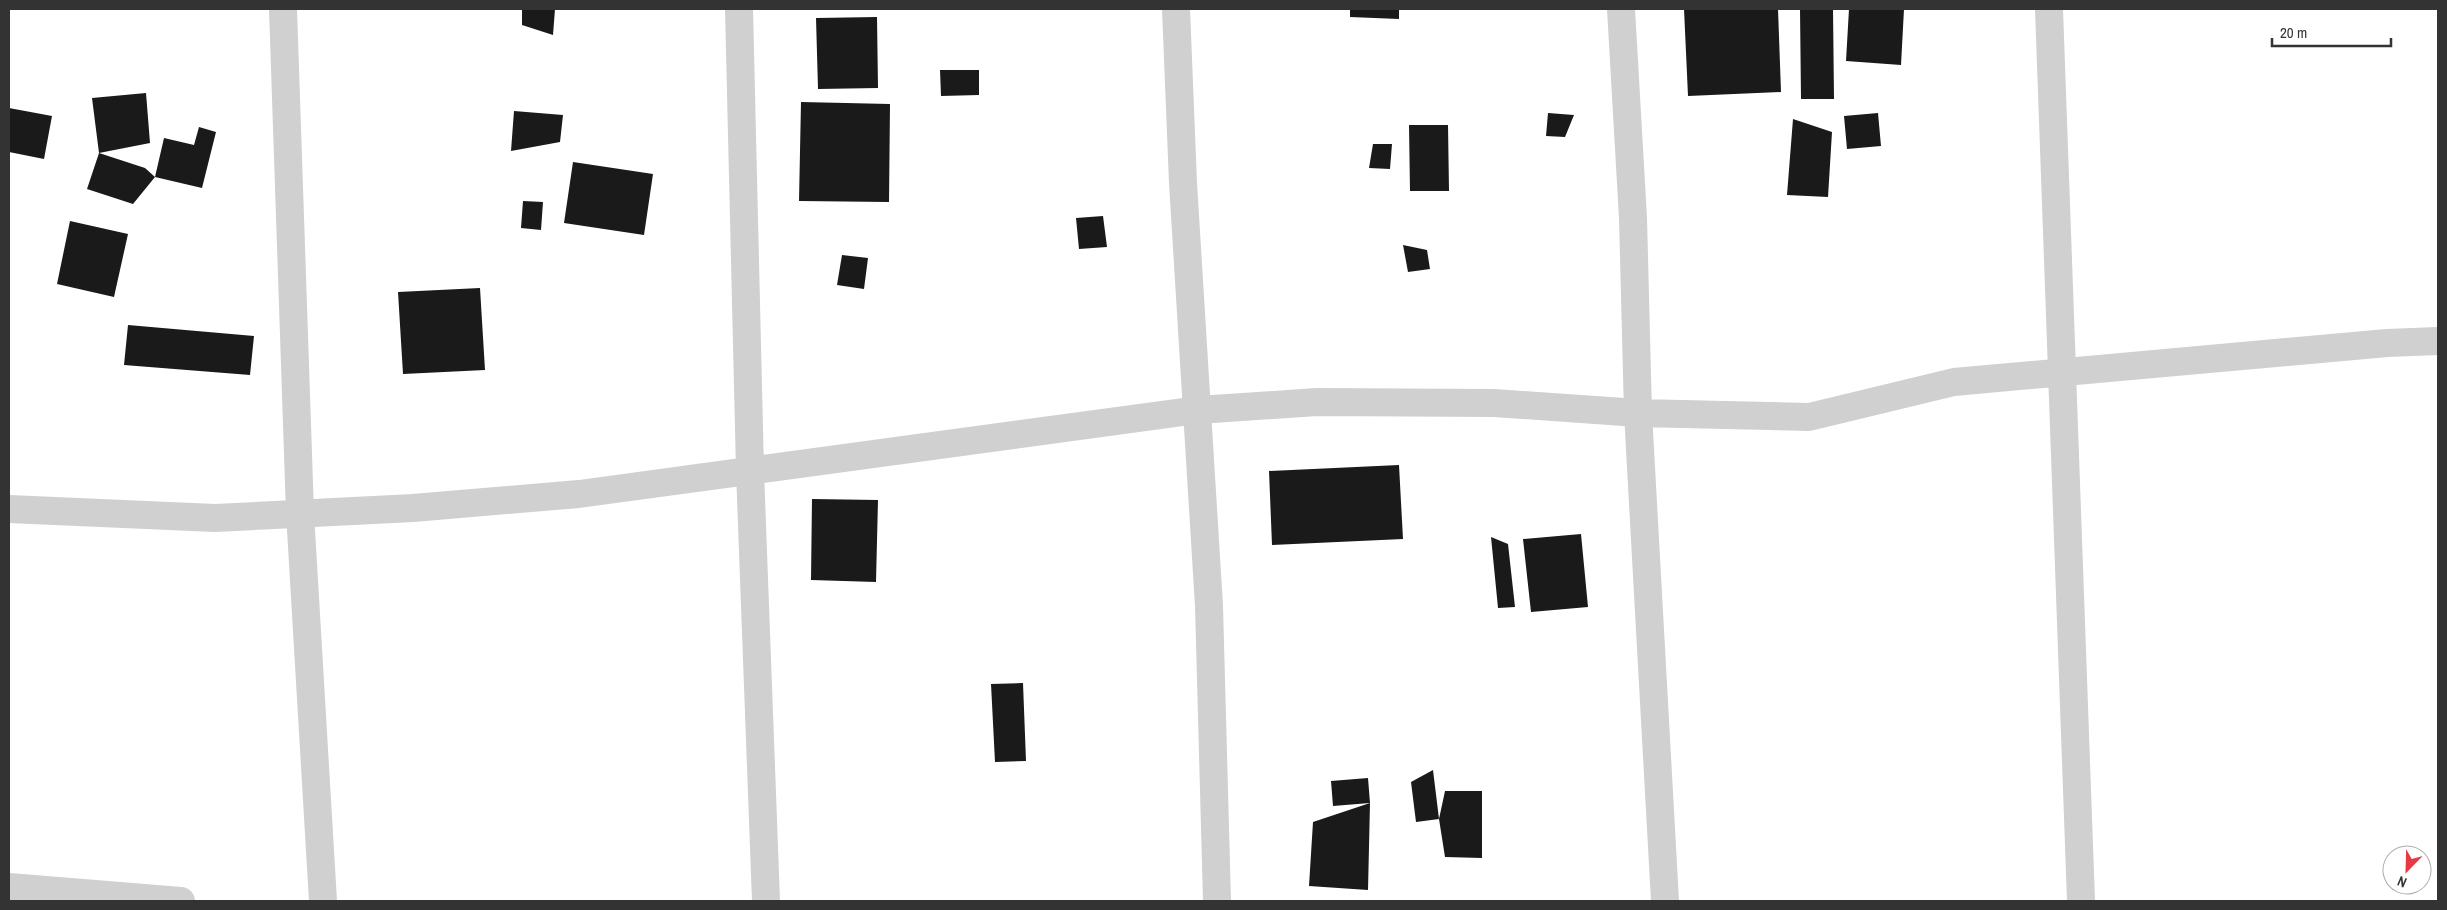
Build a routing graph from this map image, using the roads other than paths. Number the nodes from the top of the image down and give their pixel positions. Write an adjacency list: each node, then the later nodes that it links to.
1 (283, 9): 12 (street)
2 (738, 9): 10 (street)
3 (1176, 9): 8 (street)
4 (1621, 9): 9 (street)
5 (2049, 9): 7 (street)
6 (2438, 341): 7 (street)
7 (2061, 373): 9 (street); 19 (street)
8 (1198, 410): 9 (street); 10 (street); 17 (street)
9 (1638, 413): 18 (street)
10 (750, 471): 12 (street); 16 (street)
11 (9, 508): 12 (street)
12 (300, 513): 15 (street)
13 (9, 887): 14 (street)
14 (181, 901)
15 (323, 901)
16 (766, 901)
17 (1218, 901)
18 (1665, 901)
19 (2081, 901)

